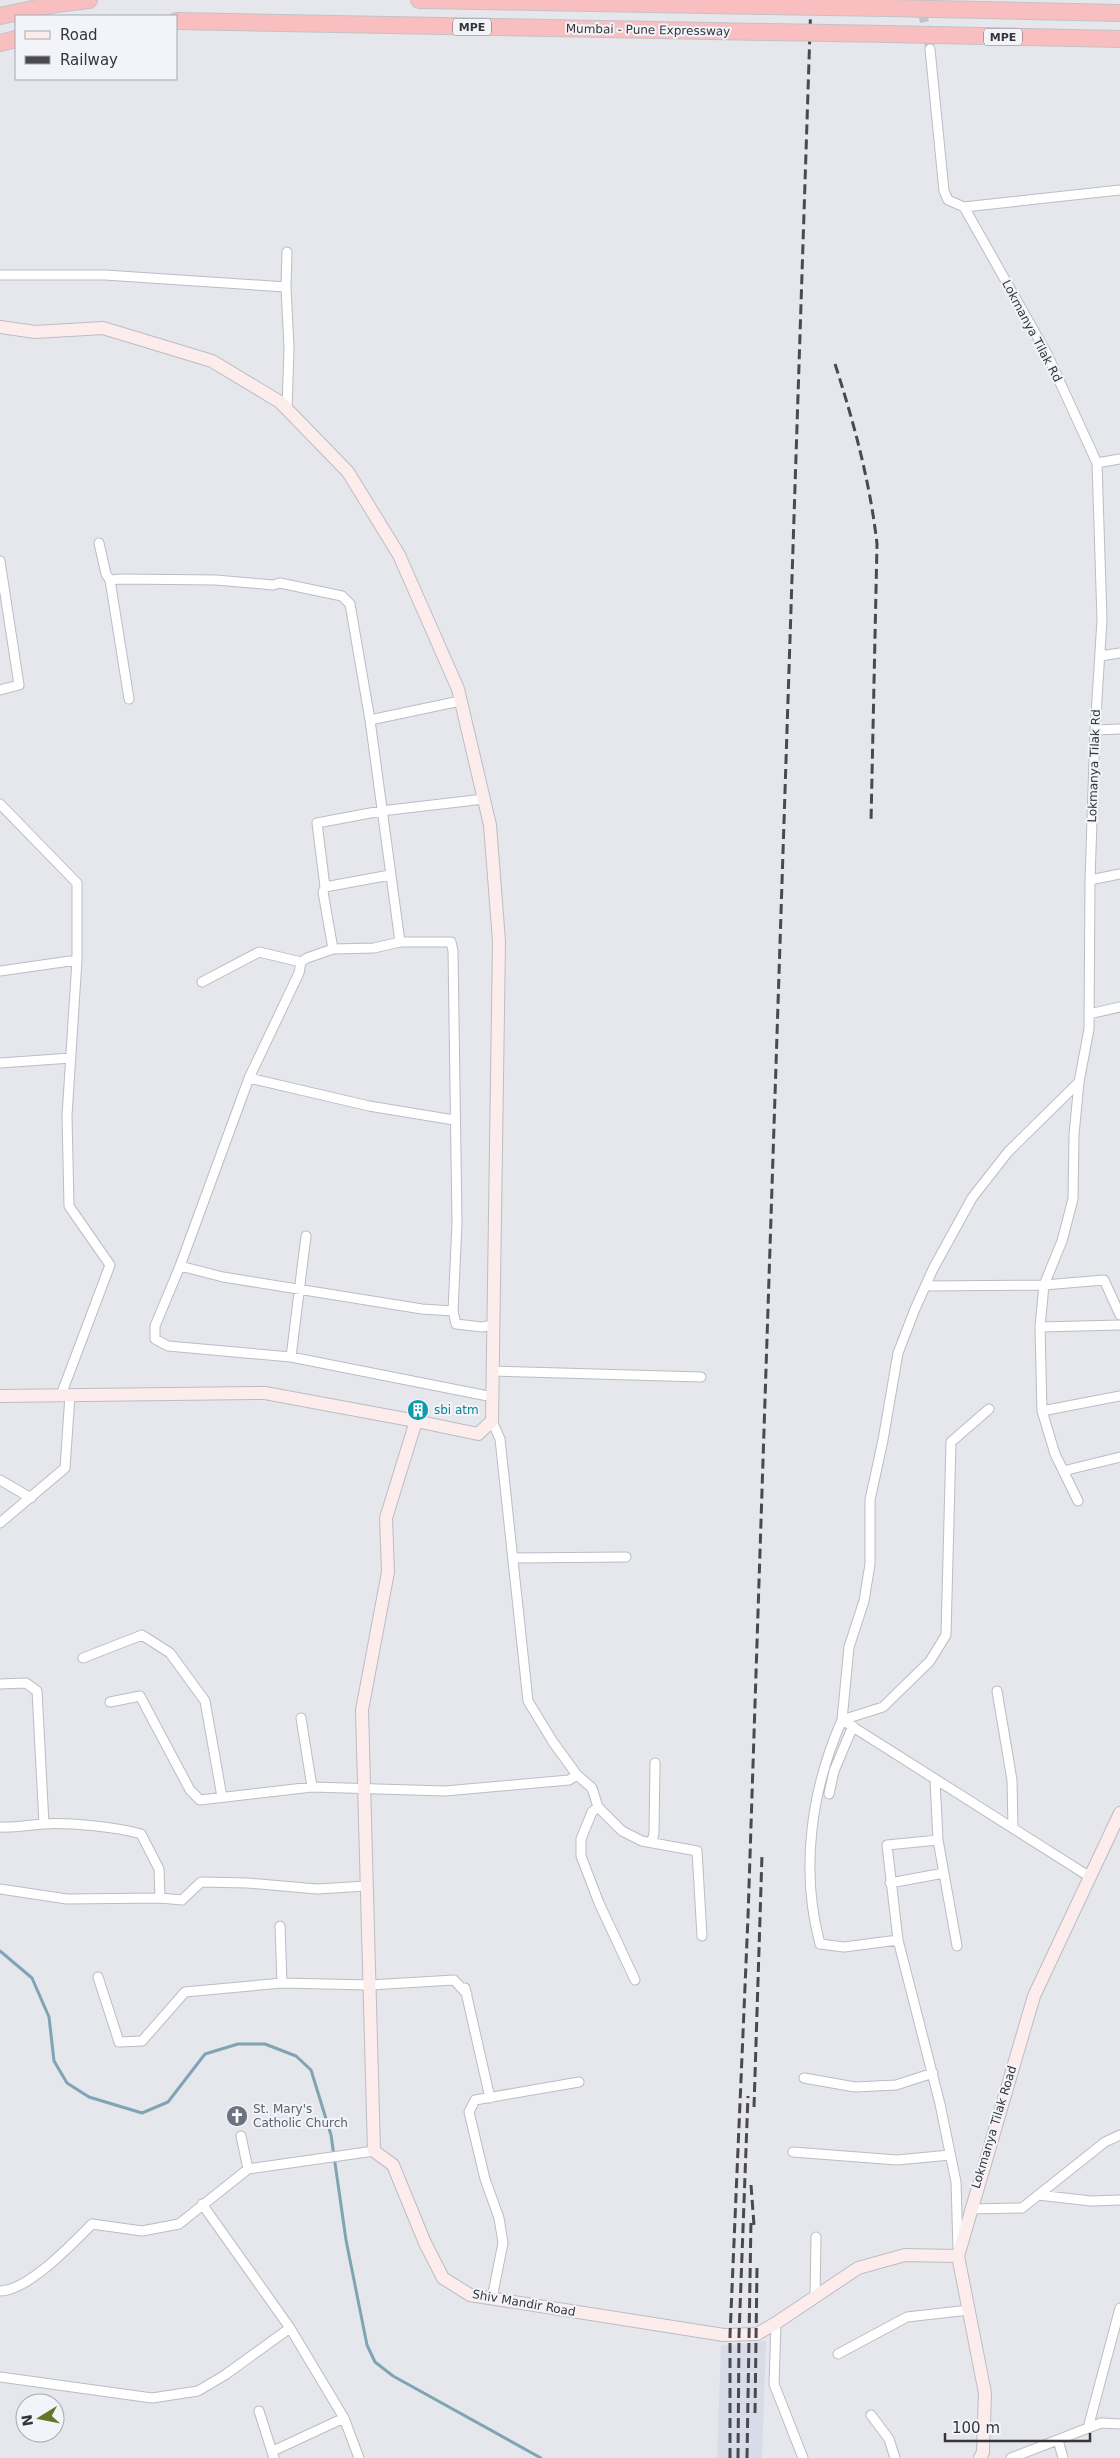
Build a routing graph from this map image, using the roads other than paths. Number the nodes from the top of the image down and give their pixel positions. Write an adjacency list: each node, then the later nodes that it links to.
1 (89, 0): 4 (highway)
2 (419, 0): 3 (highway, Mumbai - Pune Expressway / MPE, bridge)
3 (1120, 13)
4 (0, 16)
5 (178, 22): 7 (highway, Mumbai - Pune Expressway / MPE, bridge)
6 (15, 39): 8 (highway)
7 (1120, 39)
8 (0, 43)
9 (930, 49): 11 (street)
10 (1120, 190): 11 (street)
11 (964, 207): 18 (street, Lokmanya Tilak Rd)
12 (287, 252): 14 (street)
13 (0, 275): 14 (street)
14 (286, 286): 16 (street)
15 (0, 327): 16 (street)
16 (287, 409): 26 (street)
17 (1120, 458): 18 (street)
18 (1096, 464): 23 (street, Lokmanya Tilak Rd)
19 (98, 543): 21 (street)
20 (0, 561): 24 (street)
21 (110, 580): 25 (street); 27 (street)
22 (1120, 653): 23 (street)
23 (1100, 656): 29 (street, Lokmanya Tilak Rd)
24 (0, 690)
25 (129, 699)
26 (460, 701): 27 (street); 30 (street)
27 (370, 720): 32 (street)
28 (1120, 729): 29 (street)
29 (1095, 730): 35 (street, Lokmanya Tilak Rd)
30 (484, 799): 32 (street); 57 (street)
31 (0, 804): 39 (street)
32 (381, 811): 34 (street); 36 (street)
33 (1120, 874): 35 (street)
34 (390, 875): 36 (street); 37 (street)
35 (1090, 880): 44 (street, Lokmanya Tilak Rd)
36 (325, 887): 38 (street)
37 (400, 942): 38 (street); 49 (street)
38 (332, 949): 40 (street)
39 (78, 960): 41 (street); 45 (street)
40 (301, 962): 42 (street); 47 (street)
41 (0, 971)
42 (202, 982)
43 (1120, 1007): 44 (street)
44 (1089, 1014): 48 (street, Lokmanya Tilak Rd)
45 (71, 1058): 46 (street); 63 (street)
46 (0, 1063)
47 (248, 1078): 49 (street); 51 (street)
48 (1079, 1082): 52 (street, Lokmanya Tilak Rd); 53 (street)
49 (454, 1120): 55 (street)
50 (306, 1236): 54 (street)
51 (180, 1266): 54 (street); 60 (street)
52 (1044, 1285): 53 (street); 56 (street); 59 (street, Lokmanya Tilak Rd)
53 (926, 1286): 84 (street)
54 (299, 1288): 55 (street); 60 (street)
55 (453, 1311): 57 (street)
56 (1120, 1315)
57 (493, 1325): 61 (street)
58 (1120, 1325): 59 (street)
59 (1040, 1327): 68 (street, Lokmanya Tilak Rd)
60 (291, 1357): 66 (street)
61 (493, 1371): 62 (street); 66 (street)
62 (701, 1377)
63 (65, 1395): 64 (street); 69 (street); 74 (street)
64 (0, 1396)
65 (1120, 1396): 68 (street)
66 (492, 1397): 70 (street)
67 (988, 1410): 84 (street)
68 (1042, 1411): 72 (street, Lokmanya Tilak Rd)
69 (416, 1421): 70 (street); 90 (street)
70 (492, 1421): 78 (street)
71 (1120, 1457): 72 (street)
72 (1063, 1471): 75 (street, Lokmanya Tilak Rd)
73 (0, 1480): 74 (street)
74 (31, 1498): 76 (street)
75 (1078, 1501)
76 (0, 1523)
77 (626, 1557): 78 (street)
78 (514, 1558): 87 (street)
79 (82, 1658): 92 (street)
80 (0, 1684): 95 (street)
81 (997, 1691): 97 (street)
82 (110, 1702): 92 (street)
83 (301, 1718): 89 (street)
84 (842, 1720): 85 (street); 108 (street)
85 (853, 1726): 88 (street); 91 (street)
86 (655, 1762): 99 (street)
87 (577, 1775): 90 (street); 93 (street)
88 (935, 1780): 97 (street); 98 (street)
89 (312, 1787): 90 (street); 92 (street)
90 (364, 1787): 103 (street)
91 (829, 1794)
92 (222, 1798)
93 (598, 1807): 99 (street); 111 (street)
94 (1120, 1813): 101 (street, Lokmanya Tilak Road)
95 (44, 1824): 96 (street); 105 (street)
96 (0, 1827)
97 (1013, 1828): 101 (street)
98 (938, 1840): 100 (street); 102 (street)
99 (652, 1842): 107 (street)
100 (944, 1873): 102 (street); 109 (street)
101 (1090, 1877): 129 (street, Lokmanya Tilak Road)
102 (890, 1883): 108 (street)
103 (367, 1886): 105 (street); 114 (street)
104 (0, 1889): 105 (street)
105 (160, 1898)
106 (280, 1926): 112 (street)
107 (702, 1936)
108 (898, 1940): 116 (street)
109 (957, 1946)
110 (98, 1977): 112 (street)
111 (635, 1980)
112 (282, 1983): 114 (street)
113 (464, 1983): 115 (street)
114 (370, 1985): 115 (street); 122 (street)
115 (467, 1994): 119 (street)
116 (933, 2073): 117 (street); 124 (street)
117 (804, 2078)
118 (579, 2082): 119 (street)
119 (490, 2098): 134 (street)
120 (1120, 2135): 126 (street)
121 (241, 2136): 125 (street)
122 (374, 2151): 125 (street); 134 (street, Shiv Mandir Road)
123 (793, 2152): 124 (street)
124 (950, 2155): 131 (street)
125 (248, 2168): 128 (street)
126 (1038, 2195): 127 (street); 129 (street)
127 (1120, 2200)
128 (202, 2204): 132 (street); 138 (street)
129 (970, 2209): 131 (street, Lokmanya Tilak Road)
130 (816, 2237): 133 (street)
131 (958, 2256): 133 (street, Shiv Mandir Road); 136 (street, Lokmanya Tilak Road)
132 (0, 2291)
133 (815, 2297): 137 (street, Shiv Mandir Road)
134 (492, 2298): 137 (street, Shiv Mandir Road)
135 (1120, 2308): 145 (street)
136 (969, 2310): 139 (street); 151 (street, Lokmanya Tilak Road)
137 (776, 2323): 149 (street)
138 (290, 2328): 140 (street); 143 (street)
139 (838, 2354)
140 (0, 2377)
141 (259, 2411): 147 (street)
142 (871, 2415): 150 (street)
143 (344, 2418): 147 (street); 148 (street)
144 (1120, 2424): 145 (street)
145 (1088, 2428): 146 (street)
146 (1058, 2440): 152 (street); 153 (street)
147 (273, 2454)
148 (358, 2458)
149 (803, 2458)
150 (895, 2458)
151 (980, 2458)
152 (1011, 2458)
153 (1063, 2458)

